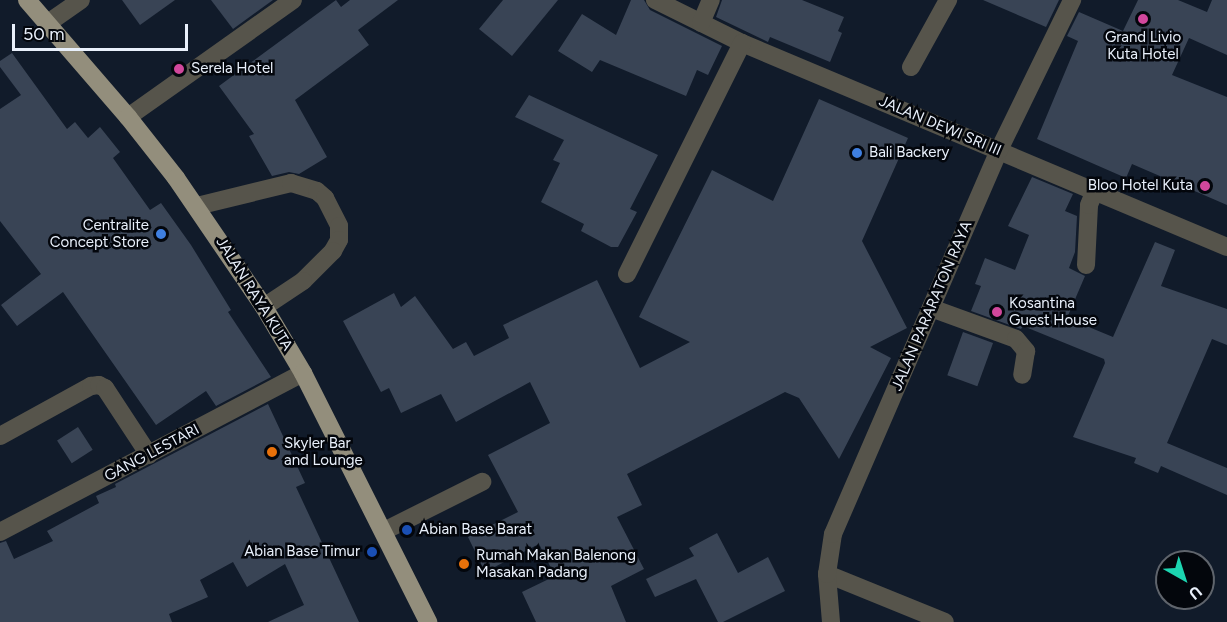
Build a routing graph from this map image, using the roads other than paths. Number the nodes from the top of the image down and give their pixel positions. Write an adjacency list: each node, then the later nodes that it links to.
1 (27, 0): 8 (main road, JALAN RAYA KUTA)
2 (81, 0): 8 (street)
3 (293, 0): 12 (street)
4 (655, 0): 9 (street, JALAN DEWI SRI III)
5 (711, 0): 9 (street)
6 (948, 0): 11 (street)
7 (1072, 0): 13 (street, JALAN PARARATON RAYA)
8 (48, 23): 12 (main road, JALAN RAYA KUTA)
9 (701, 23): 10 (street, JALAN DEWI SRI III)
10 (742, 43): 13 (street, JALAN DEWI SRI III); 18 (street)
11 (911, 67)
12 (128, 117): 15 (main road, JALAN RAYA KUTA)
13 (999, 150): 14 (street, JALAN DEWI SRI III); 20 (street, JALAN PARARATON RAYA)
14 (1095, 190): 16 (street, JALAN DEWI SRI III); 17 (street)
15 (197, 206): 19 (main road, JALAN RAYA KUTA); 19 (street)
16 (1227, 247)
17 (1086, 265)
18 (627, 274)
19 (264, 307): 21 (main road, JALAN RAYA KUTA)
20 (931, 308): 22 (street); 28 (street, JALAN PARARATON RAYA)
21 (303, 373): 24 (street, GANG LESTARI); 26 (main road, JALAN RAYA KUTA)
22 (1022, 375)
23 (0, 436): 24 (street)
24 (149, 455): 27 (street, GANG LESTARI)
25 (482, 482): 26 (street)
26 (384, 531): 29 (main road, JALAN RAYA KUTA)
27 (0, 532)
28 (826, 574): 30 (street, JALAN PARARATON RAYA); 31 (street)
29 (428, 622)
30 (831, 622)
31 (945, 622)

